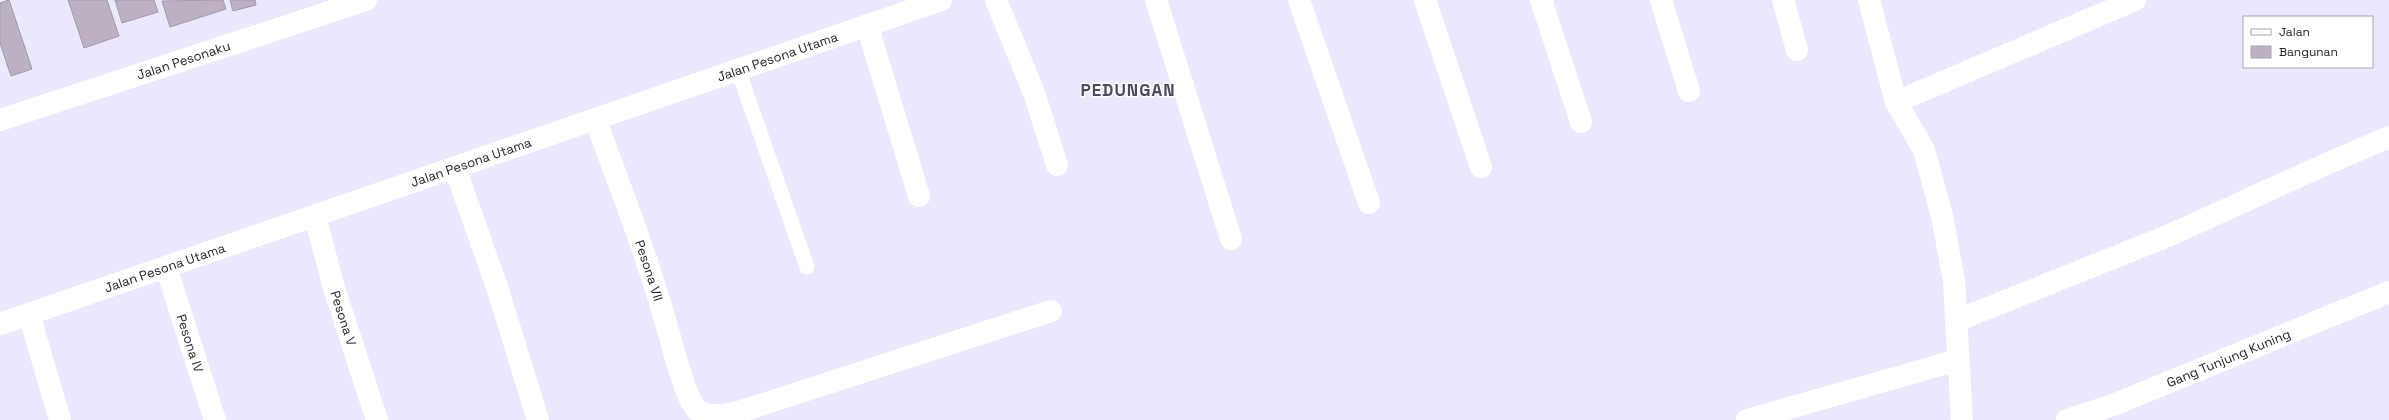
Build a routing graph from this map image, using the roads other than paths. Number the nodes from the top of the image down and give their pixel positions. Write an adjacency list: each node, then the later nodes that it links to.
1 (366, 0): 18 (street, Jalan Pesonaku)
2 (941, 0): 12 (street, Jalan Pesona Utama)
3 (996, 0): 21 (street)
4 (1156, 0): 27 (street)
5 (1299, 0): 25 (street)
6 (1425, 0): 22 (street)
7 (1541, 0): 19 (street)
8 (1661, 0): 15 (street)
9 (1783, 0): 13 (street)
10 (1869, 0): 16 (street)
11 (2135, 0): 16 (street)
12 (867, 26): 14 (street, Jalan Pesona Utama); 24 (street)
13 (1797, 50)
14 (738, 70): 17 (street, Jalan Pesona Utama); 29 (lane)
15 (1689, 91)
16 (1896, 102): 33 (street)
17 (595, 119): 23 (street, Jalan Pesona Utama); 31 (street, Pesona VII)
18 (0, 120)
19 (1581, 122)
20 (2389, 138): 33 (street)
21 (1058, 165)
22 (1481, 167)
23 (455, 168): 26 (street, Jalan Pesona Utama); 39 (street)
24 (919, 196)
25 (1369, 203)
26 (315, 216): 28 (street, Jalan Pesona Utama); 38 (street, Pesona V)
27 (1231, 239)
28 (166, 267): 32 (street, Jalan Pesona Utama); 37 (street, Pesona IV)
29 (807, 267)
30 (2389, 292): 42 (street, Gang Tunjung Kuning)
31 (1051, 312)
32 (29, 314): 34 (street, Jalan Pesona Utama); 36 (street)
33 (1956, 321): 35 (street)
34 (0, 324)
35 (1958, 360): 40 (street); 41 (street)
36 (60, 420)
37 (215, 420)
38 (377, 420)
39 (538, 420)
40 (1747, 420)
41 (1962, 420)
42 (2067, 420)

